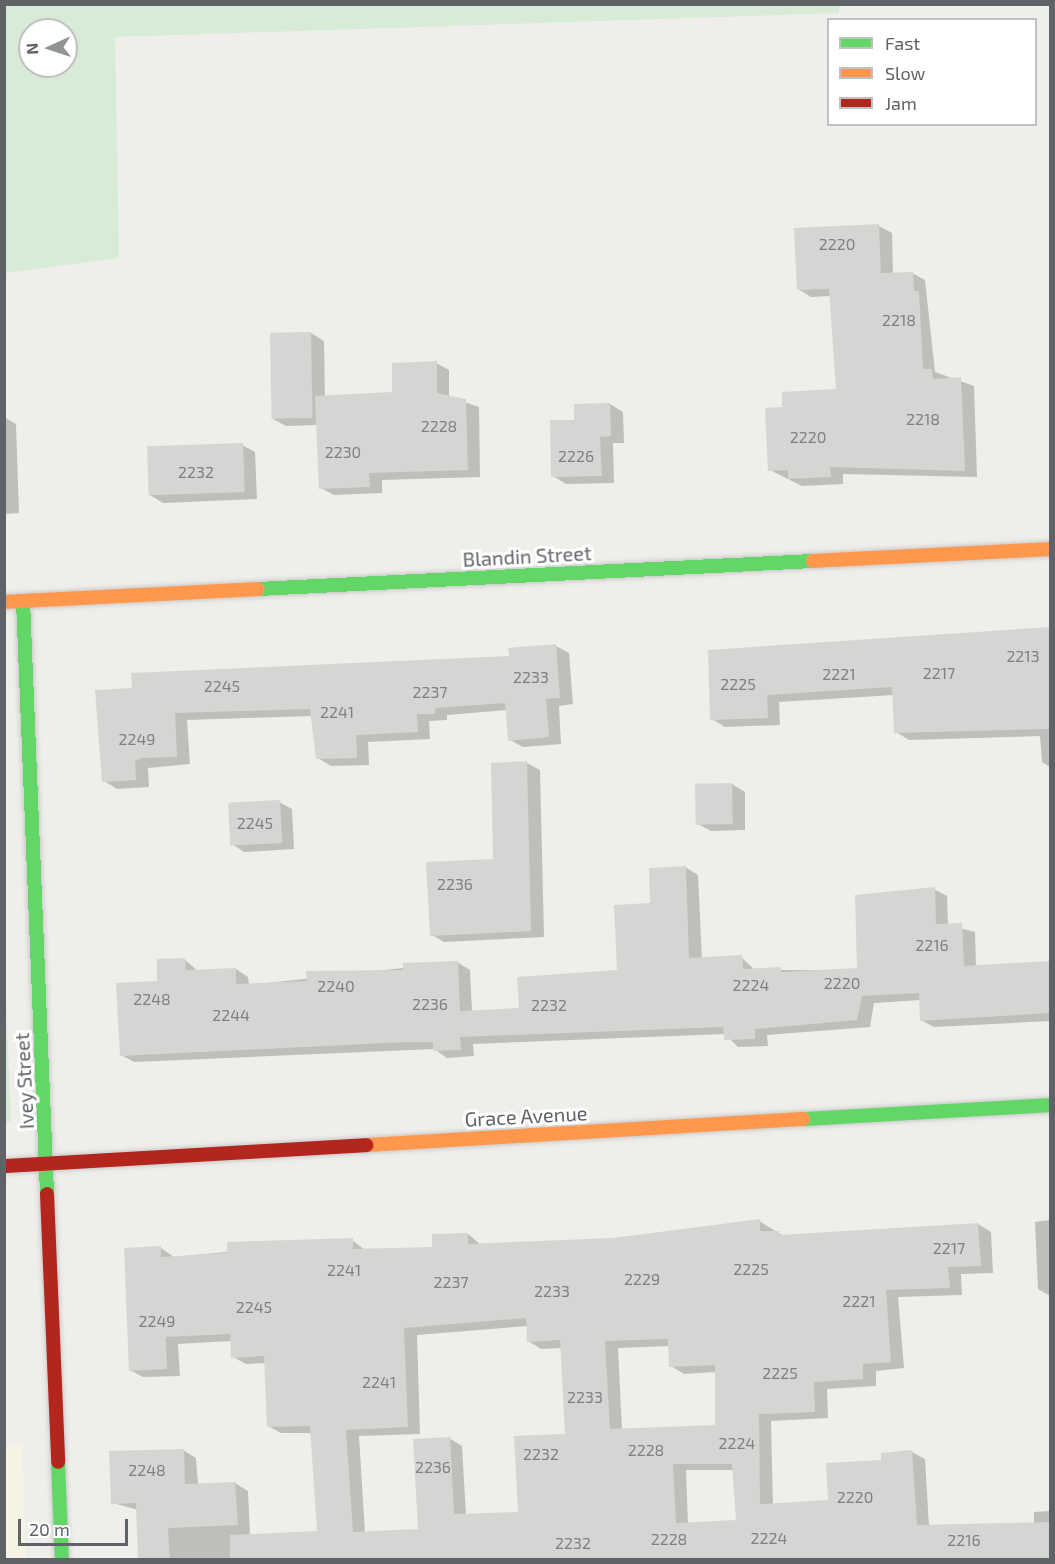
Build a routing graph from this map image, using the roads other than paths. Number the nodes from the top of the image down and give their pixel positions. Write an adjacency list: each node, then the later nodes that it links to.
1 (1050, 549): 2 (street, Blandin Street)
2 (23, 601): 3 (street, Blandin Street); 5 (street, Ivey Street)
3 (4, 602)
4 (1050, 1105): 5 (street, Grace Avenue)
5 (47, 1164): 6 (street, Grace Avenue); 7 (street, Ivey Street)
6 (4, 1166)
7 (62, 1560)

